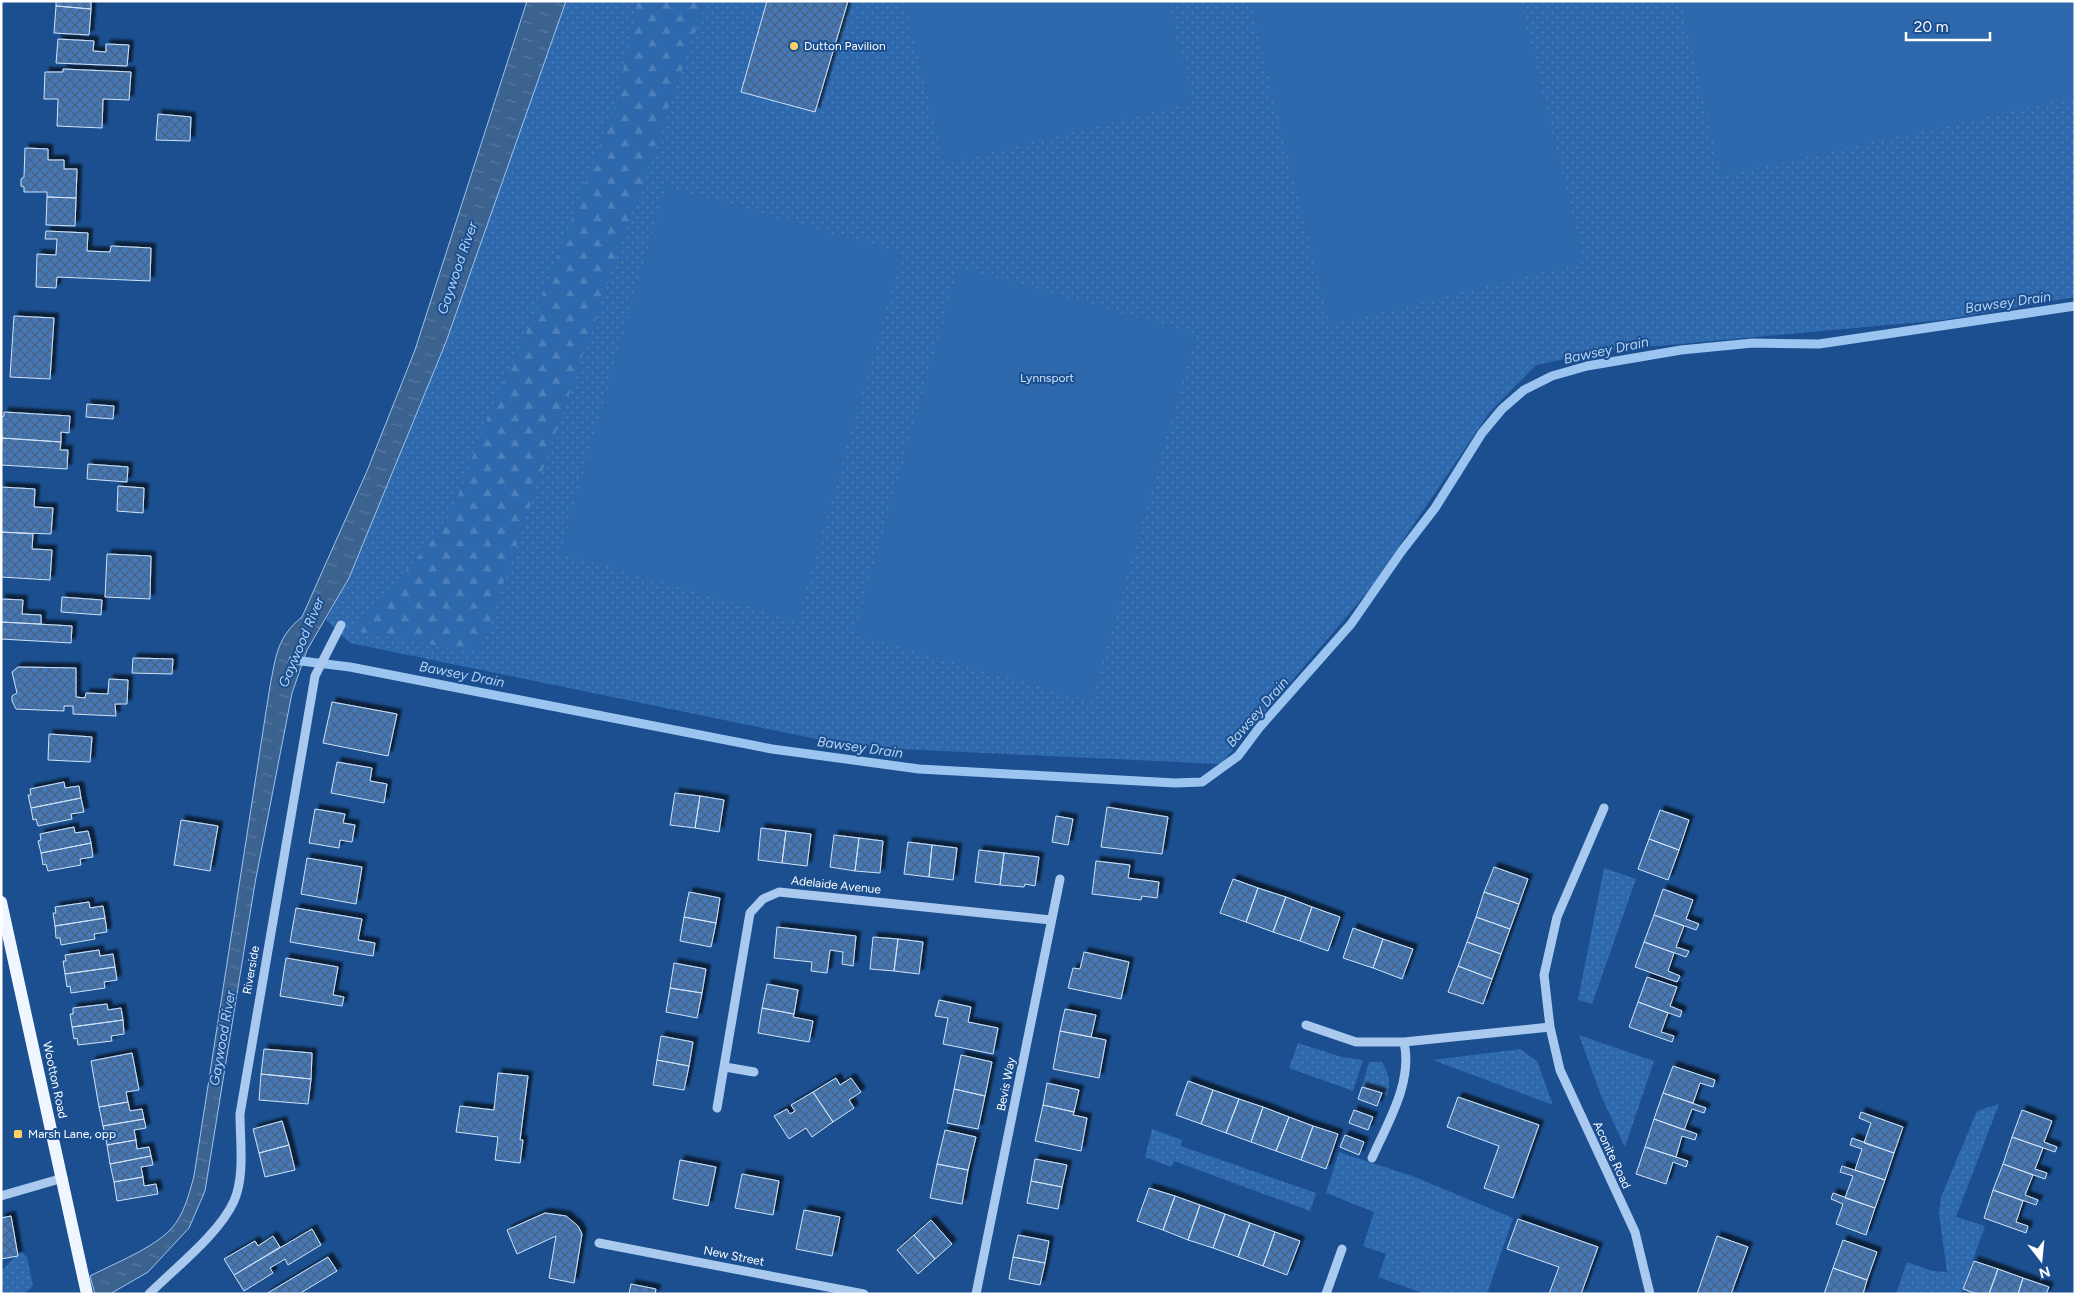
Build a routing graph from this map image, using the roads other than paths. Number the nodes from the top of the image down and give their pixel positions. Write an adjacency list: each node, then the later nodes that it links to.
1 (341, 625): 19 (street, Riverside)
2 (1604, 808): 8 (street, Aconite Road)
3 (1060, 879): 5 (street, Bevis Way)
4 (1, 902): 6 (main road, Wootton Road)
5 (1051, 920): 10 (street, Adelaide Avenue); 21 (street, Bevis Way)
6 (7, 953): 14 (main road, Wootton Road)
7 (1306, 1025): 9 (street)
8 (1550, 1027): 9 (street); 23 (street, Aconite Road)
9 (1404, 1042): 13 (street)
10 (725, 1067): 11 (street); 12 (street, Adelaide Avenue)
11 (754, 1072)
12 (717, 1108)
13 (1372, 1158)
14 (63, 1178): 15 (street); 18 (main road, Wootton Road)
15 (1, 1196)
16 (599, 1243): 20 (street, New Street)
17 (1342, 1249): 22 (street)
18 (87, 1294)
19 (149, 1294)
20 (864, 1294)
21 (976, 1294)
22 (1326, 1294)
23 (1650, 1294)

